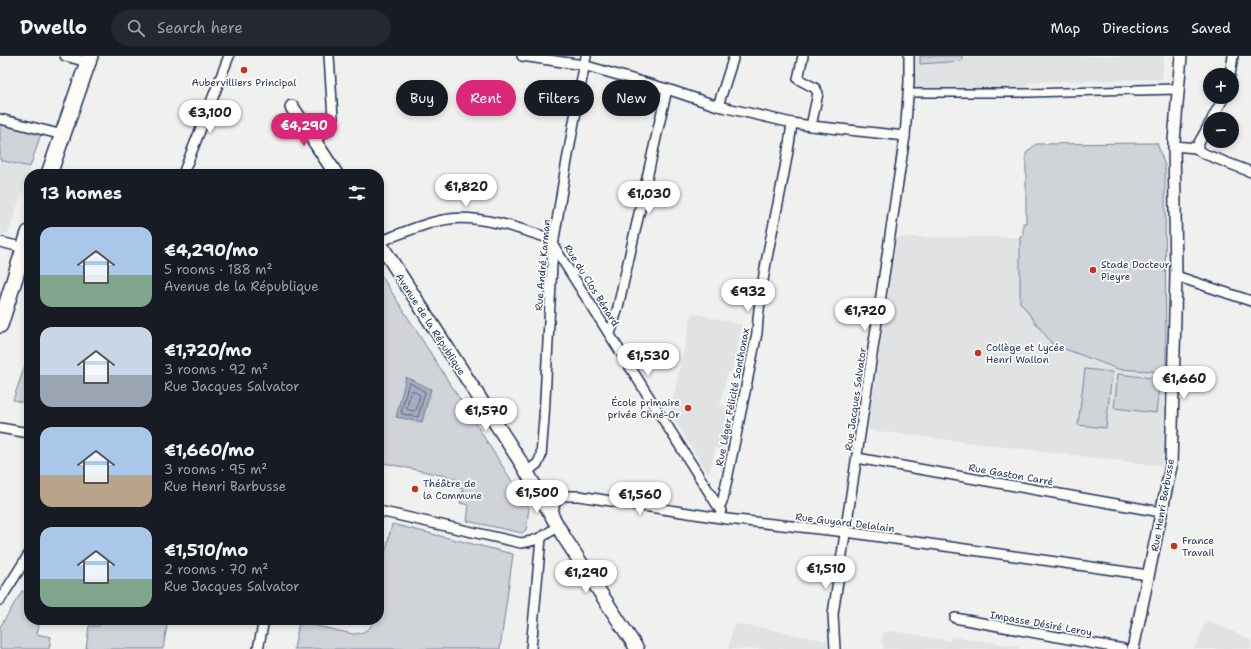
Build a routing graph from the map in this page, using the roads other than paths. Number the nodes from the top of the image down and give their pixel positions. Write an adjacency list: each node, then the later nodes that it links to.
1 (65, 56): 10 (street)
2 (229, 56): 29 (street)
3 (329, 56): 25 (street)
4 (522, 56): 11 (street)
5 (734, 56): 17 (street)
6 (803, 56): 21 (street)
7 (909, 56): 16 (street, Rue Jacques Salvator)
8 (1181, 56): 14 (street, Rue Henri Barbusse)
9 (1233, 56): 12 (street)
10 (90, 60): 22 (main road)
11 (584, 60): 13 (street); 34 (street, Rue André Karman)
12 (1231, 68)
13 (667, 89): 17 (street); 41 (street)
14 (1178, 89): 15 (street); 26 (street, Rue Henri Barbusse)
15 (1136, 90): 16 (street)
16 (908, 93): 23 (street, Rue Jacques Salvator)
17 (718, 106): 20 (street)
18 (292, 107): 25 (main road)
19 (0, 119): 22 (street)
20 (792, 123): 21 (street); 46 (street, Rue Léger Félicité Sonthonax)
21 (811, 126): 23 (street)
22 (63, 135): 28 (main road)
23 (905, 136): 44 (street, Rue Jacques Salvator)
24 (1203, 136): 27 (street)
25 (314, 140): 30 (main road)
26 (1174, 146): 27 (street); 38 (street, Rue Henri Barbusse)
27 (1196, 148): 31 (street)
28 (51, 169)
29 (185, 169)
30 (333, 169)
31 (1251, 172)
32 (384, 240): 34 (street)
33 (0, 242): 35 (street)
34 (554, 242): 41 (street, Rue du Clos Bénard); 45 (street, Rue André Karman)
35 (24, 248)
36 (384, 250): 45 (main road, Avenue de la République)
37 (24, 251): 40 (main road)
38 (1176, 276): 39 (street); 48 (street, Rue Henri Barbusse)
39 (1251, 301)
40 (0, 325)
41 (610, 334): 46 (street, Rue du Clos Bénard)
42 (0, 428): 43 (street)
43 (24, 432)
44 (857, 458): 48 (street, Rue Gaston Carré); 51 (street, Rue Jacques Salvator)
45 (527, 472): 50 (main road, Avenue de la République)
46 (719, 508): 49 (street, Rue du Clos Bénard)
47 (384, 512): 52 (street)
48 (1161, 512): 54 (street, Rue Henri Barbusse)
49 (727, 519): 50 (street, Rue Guyard Delalain); 51 (street, Rue Guyard Delalain)
50 (555, 521): 52 (street); 60 (main road, Avenue de la République)
51 (846, 532): 54 (street, Rue Guyard Delalain); 61 (street, Rue Jacques Salvator)
52 (541, 538): 59 (street)
53 (24, 562): 55 (street)
54 (1148, 575): 63 (street, Rue Henri Barbusse)
55 (0, 600)
56 (955, 618): 62 (street, Impasse Désiré Leroy)
57 (263, 625): 58 (street)
58 (258, 649)
59 (531, 649)
60 (637, 649)
61 (835, 649)
62 (1123, 649)
63 (1133, 649)

